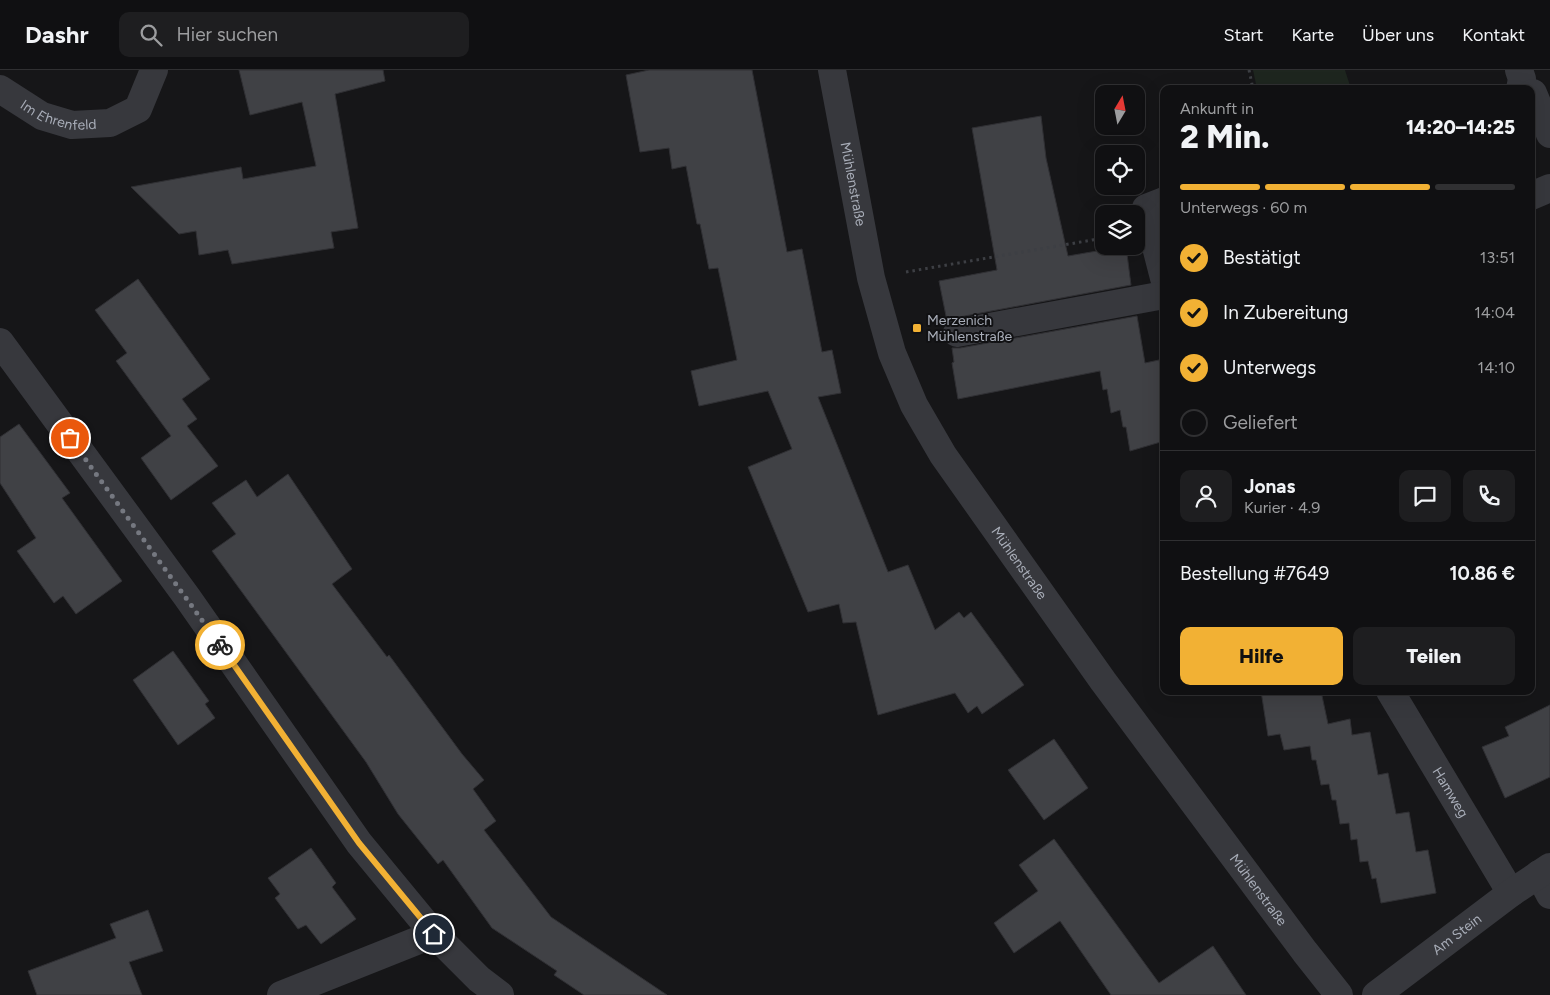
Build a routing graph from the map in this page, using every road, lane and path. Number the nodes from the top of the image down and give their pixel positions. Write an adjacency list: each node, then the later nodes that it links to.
1 (154, 70): 7 (street, Im Ehrenfeld)
2 (832, 70): 15 (street, Mühlenstraße)
3 (1249, 70): 5 (path)
4 (1519, 70): 6 (street)
5 (1252, 85)
6 (1521, 85)
7 (0, 89)
8 (1535, 98): 9 (street)
9 (1550, 134)
10 (1550, 188): 11 (street)
11 (1535, 194)
12 (1160, 203): 14 (street)
13 (1095, 240): 15 (path)
14 (1160, 262)
15 (870, 278): 25 (street, Mühlenstraße)
16 (1160, 295): 17 (street)
17 (957, 333)
18 (0, 342): 22 (street)
19 (1392, 695): 21 (street, Hamweg)
20 (1546, 878): 21 (street, Am Stein)
21 (1512, 893): 26 (street, Am Stein)
22 (434, 934): 23 (street); 24 (street)
23 (281, 995)
24 (500, 995)
25 (1339, 995)
26 (1376, 995)

